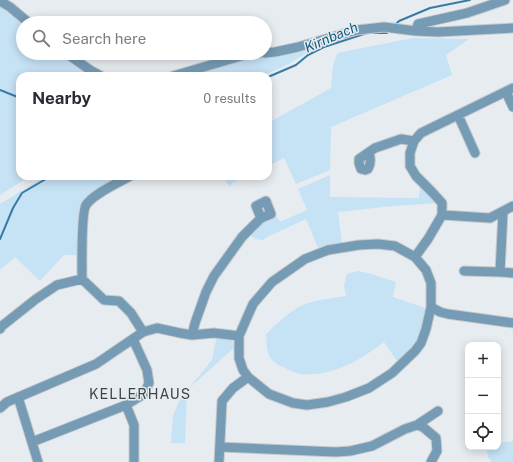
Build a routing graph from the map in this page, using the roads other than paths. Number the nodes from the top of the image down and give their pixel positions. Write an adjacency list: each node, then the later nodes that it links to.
1 (505, 0): 5 (street)
2 (0, 1): 3 (street)
3 (21, 16)
4 (513, 28): 5 (street)
5 (411, 30): 6 (street)
6 (272, 52)
7 (76, 60): 9 (street)
8 (228, 60): 10 (street)
9 (94, 72)
10 (187, 72)
11 (509, 90): 12 (street); 13 (street)
12 (513, 107)
13 (458, 115): 14 (street); 16 (street)
14 (414, 141): 15 (street); 20 (street)
15 (368, 153)
16 (475, 153)
17 (123, 180): 26 (street)
18 (513, 206): 19 (street)
19 (503, 212): 20 (street); 24 (street)
20 (442, 215): 22 (street)
21 (261, 218): 31 (street)
22 (415, 257): 27 (street); 32 (street)
23 (464, 271): 24 (street)
24 (500, 272): 25 (street)
25 (513, 273)
26 (82, 279): 29 (street); 30 (street)
27 (431, 307): 28 (street); 34 (street)
28 (513, 323)
29 (0, 329)
30 (143, 332): 31 (street); 33 (street)
31 (192, 335): 32 (street)
32 (239, 336): 34 (street)
33 (133, 339): 35 (street); 36 (street)
34 (248, 377): 41 (street)
35 (18, 397): 37 (street); 40 (street)
36 (126, 405): 40 (street); 43 (street)
37 (0, 408)
38 (438, 411): 39 (street)
39 (417, 425): 41 (street); 45 (street)
40 (32, 442): 42 (street)
41 (220, 447): 44 (street)
42 (38, 462)
43 (134, 462)
44 (219, 462)
45 (432, 462)

